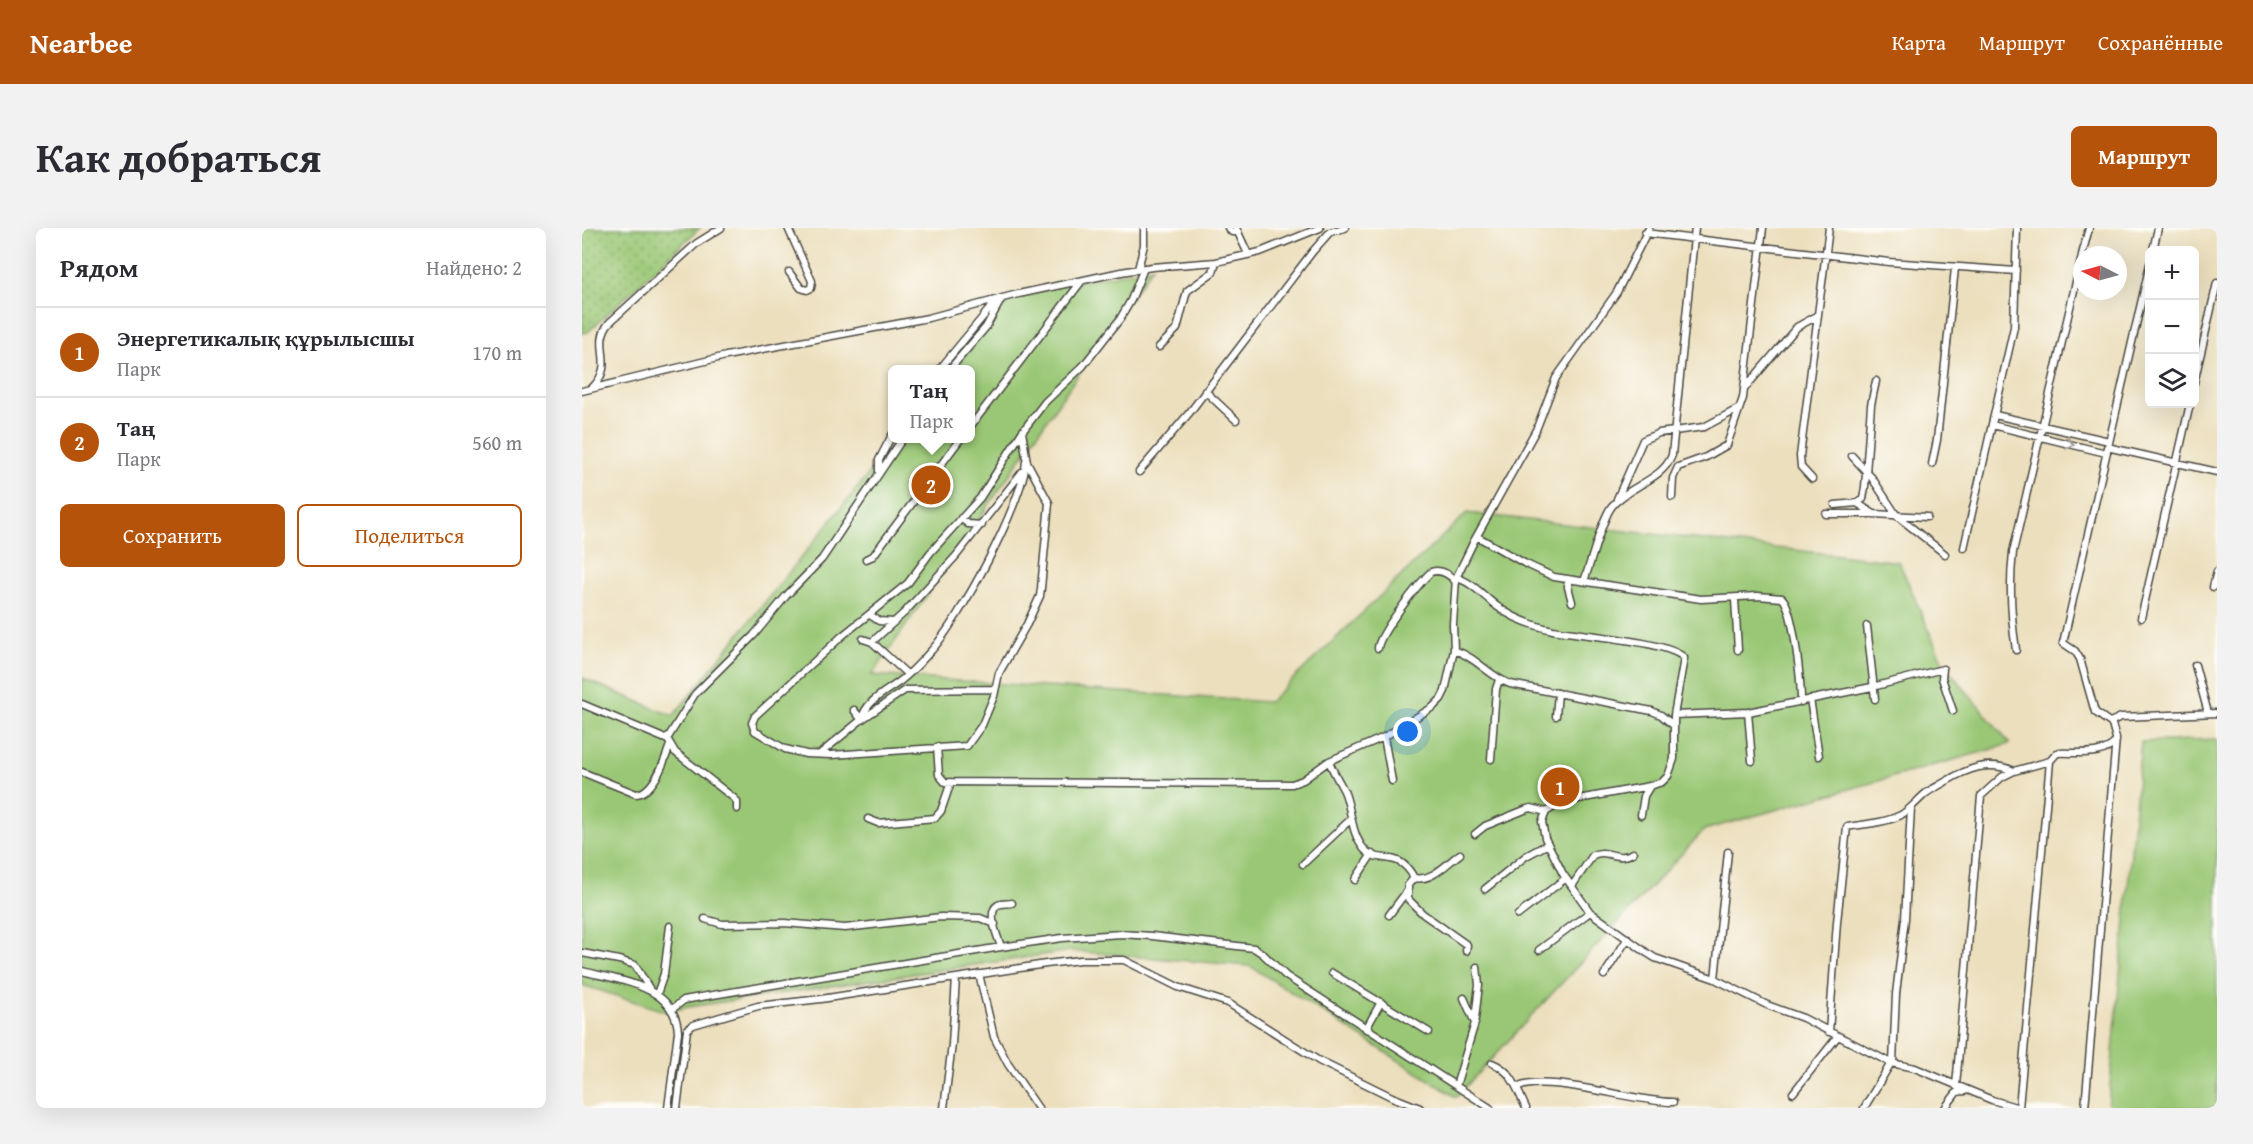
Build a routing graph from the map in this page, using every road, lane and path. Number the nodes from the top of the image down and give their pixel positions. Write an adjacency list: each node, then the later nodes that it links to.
1 (721, 228): 37 (street)
2 (788, 228): 25 (street)
3 (1144, 228): 22 (street)
4 (1228, 228): 13 (street)
5 (1320, 228): 19 (street)
6 (1345, 228): 39 (street)
7 (1695, 228): 15 (street)
8 (1763, 228): 18 (street)
9 (1829, 228): 20 (street)
10 (2017, 228): 24 (street)
11 (2089, 228): 16 (street)
12 (2158, 228): 17 (street)
13 (1237, 230): 19 (street)
14 (1647, 231): 15 (street); 75 (street)
15 (1694, 238): 18 (street); 48 (street)
16 (2084, 246)
17 (2154, 246)
18 (1760, 247): 20 (street); 38 (street)
19 (1248, 254): 21 (street)
20 (1825, 254): 23 (street); 31 (street)
21 (1216, 262): 22 (street); 32 (street)
22 (1141, 268): 26 (street); 49 (street)
23 (1955, 268): 24 (street); 58 (street)
24 (2016, 271): 43 (street)
25 (789, 272)
26 (1081, 281): 30 (street); 44 (street)
27 (2217, 283): 33 (street)
28 (2145, 285): 54 (street)
29 (2073, 294): 47 (street)
30 (1001, 298): 34 (street); 35 (street); 37 (street)
31 (1818, 315): 38 (street); 64 (street)
32 (1159, 347)
33 (2199, 360)
34 (942, 365)
35 (953, 365)
36 (1876, 381): 61 (street)
37 (591, 388): 40 (street)
38 (1745, 388): 42 (street)
39 (1205, 391): 45 (street); 60 (street)
40 (582, 393)
41 (2189, 408): 57 (street)
42 (1738, 409): 48 (street); 65 (street)
43 (1995, 415): 46 (street); 47 (street)
44 (975, 420)
45 (1236, 420)
46 (1992, 425): 50 (street); 76 (street)
47 (2042, 426): 50 (street); 54 (street)
48 (1674, 430): 66 (street); 66 (street)
49 (1022, 432): 56 (street); 73 (street)
50 (2040, 437): 54 (street, one-way to 54); 95 (street)
51 (888, 443): 63 (street)
52 (900, 443): 63 (street)
53 (957, 443): 78 (street)
54 (2107, 447): 57 (street); 114 (street)
55 (1852, 456): 61 (street)
56 (1026, 458): 59 (street); 100 (street)
57 (2176, 463): 62 (street); 87 (street)
58 (1932, 464)
59 (1026, 467): 74 (street); 97 (street)
60 (1139, 472)
61 (1868, 472): 67 (street); 71 (street)
62 (2217, 472)
63 (879, 474): 117 (street)
64 (1812, 479)
65 (1672, 497)
66 (1616, 502): 82 (street)
67 (1857, 503): 68 (street); 70 (street)
68 (1835, 505)
69 (1826, 514): 70 (street)
70 (1874, 514): 71 (street)
71 (1897, 516): 72 (street); 77 (street)
72 (1928, 517)
73 (961, 518): 74 (street); 86 (street)
74 (982, 525): 88 (street)
75 (1478, 537): 80 (street); 81 (street)
76 (1964, 548)
77 (1945, 554)
78 (866, 559)
79 (2217, 571): 83 (street)
80 (1456, 579): 92 (street); 93 (street); 111 (street)
81 (1568, 579): 82 (street); 85 (street)
82 (1584, 581): 84 (street)
83 (2213, 587)
84 (1735, 599): 94 (street); 104 (street)
85 (1572, 602)
86 (870, 615): 88 (street); 121 (street)
87 (2141, 618)
88 (894, 622): 91 (street)
89 (1867, 626): 99 (street)
90 (863, 639): 91 (street)
91 (872, 642): 97 (street)
92 (1378, 648)
93 (1454, 650): 98 (street); 116 (street)
94 (1738, 650)
95 (2016, 650)
96 (2195, 665): 109 (street)
97 (907, 674): 113 (street)
98 (1499, 680): 101 (street); 123 (street)
99 (1872, 687): 102 (street); 103 (street); 107 (street)
100 (995, 688): 113 (street); 120 (street)
101 (1558, 693): 112 (street); 115 (street)
102 (1810, 699): 104 (street); 122 (street)
103 (1875, 699)
104 (1801, 702): 108 (street)
105 (582, 704): 117 (street)
106 (854, 710): 113 (street)
107 (1953, 711)
108 (1748, 712): 111 (street); 125 (street)
109 (2208, 713): 110 (street); 114 (street)
110 (2217, 713)
111 (1674, 715): 115 (street)
112 (1556, 716)
113 (861, 720): 121 (street)
114 (2110, 722): 118 (street)
115 (1673, 725): 131 (street)
116 (1384, 737): 124 (street); 129 (street)
117 (665, 738): 119 (street)
118 (2116, 740): 126 (street); 198 (street)
119 (671, 744): 128 (street); 133 (street)
120 (937, 747): 121 (street); 130 (street)
121 (821, 754)
122 (1819, 756)
123 (1491, 759)
124 (1329, 761): 130 (street); 137 (street)
125 (1752, 761)
126 (2050, 761): 127 (street); 197 (street)
127 (2014, 771): 132 (street); 183 (street)
128 (582, 772)
129 (1392, 781)
130 (951, 782): 136 (street)
131 (1650, 786): 134 (street); 135 (street)
132 (1911, 808): 178 (street); 181 (street)
133 (737, 809)
134 (1546, 812): 138 (street); 139 (street)
135 (1641, 815)
136 (868, 819)
137 (1350, 820): 142 (street); 144 (street)
138 (1474, 834)
139 (1548, 844): 146 (street); 149 (street)
140 (1728, 852): 169 (street)
141 (1633, 853): 148 (street)
142 (1372, 854): 145 (street); 147 (street)
143 (1460, 854): 145 (street)
144 (1303, 864)
145 (1414, 878): 150 (street)
146 (1566, 878): 148 (street); 154 (street)
147 (1354, 880)
148 (1572, 886): 152 (street)
149 (1485, 889)
150 (1407, 890): 153 (street); 161 (street)
151 (1012, 903): 156 (street)
152 (1590, 912): 158 (street); 160 (street)
153 (1389, 915)
154 (1518, 915)
155 (705, 919): 156 (street)
156 (995, 924): 159 (street)
157 (670, 926): 171 (street)
158 (1628, 938): 167 (street); 169 (street)
159 (1001, 947): 174 (street); 176 (street)
160 (1539, 950)
161 (1466, 951)
162 (582, 953): 170 (street)
163 (1477, 967): 175 (street)
164 (582, 971): 170 (street)
165 (1332, 973): 173 (street)
166 (979, 974): 168 (street); 191 (street); 192 (street)
167 (1604, 975)
168 (956, 978): 189 (street); 190 (street)
169 (1715, 980): 178 (street)
170 (649, 989): 171 (street)
171 (657, 994): 174 (street)
172 (1464, 998): 175 (street)
173 (1381, 1002): 176 (street); 177 (street)
174 (671, 1010): 188 (street)
175 (1475, 1020): 182 (street)
176 (1366, 1029): 182 (street)
177 (1429, 1032)
178 (1829, 1032): 179 (street)
179 (1838, 1036): 181 (street); 186 (street)
180 (1492, 1063): 184 (street)
181 (1892, 1063): 183 (street); 195 (street)
182 (1456, 1086): 193 (street)
183 (1956, 1086): 185 (street)
184 (1517, 1088): 187 (street); 194 (street)
185 (1969, 1091): 196 (street); 197 (street)
186 (1792, 1094)
187 (1673, 1102)
188 (668, 1108)
189 (677, 1108)
190 (944, 1108)
191 (1038, 1108)
192 (1420, 1108)
193 (1490, 1108)
194 (1526, 1108)
195 (1864, 1108)
196 (1945, 1108)
197 (2019, 1108)
198 (2085, 1108)

